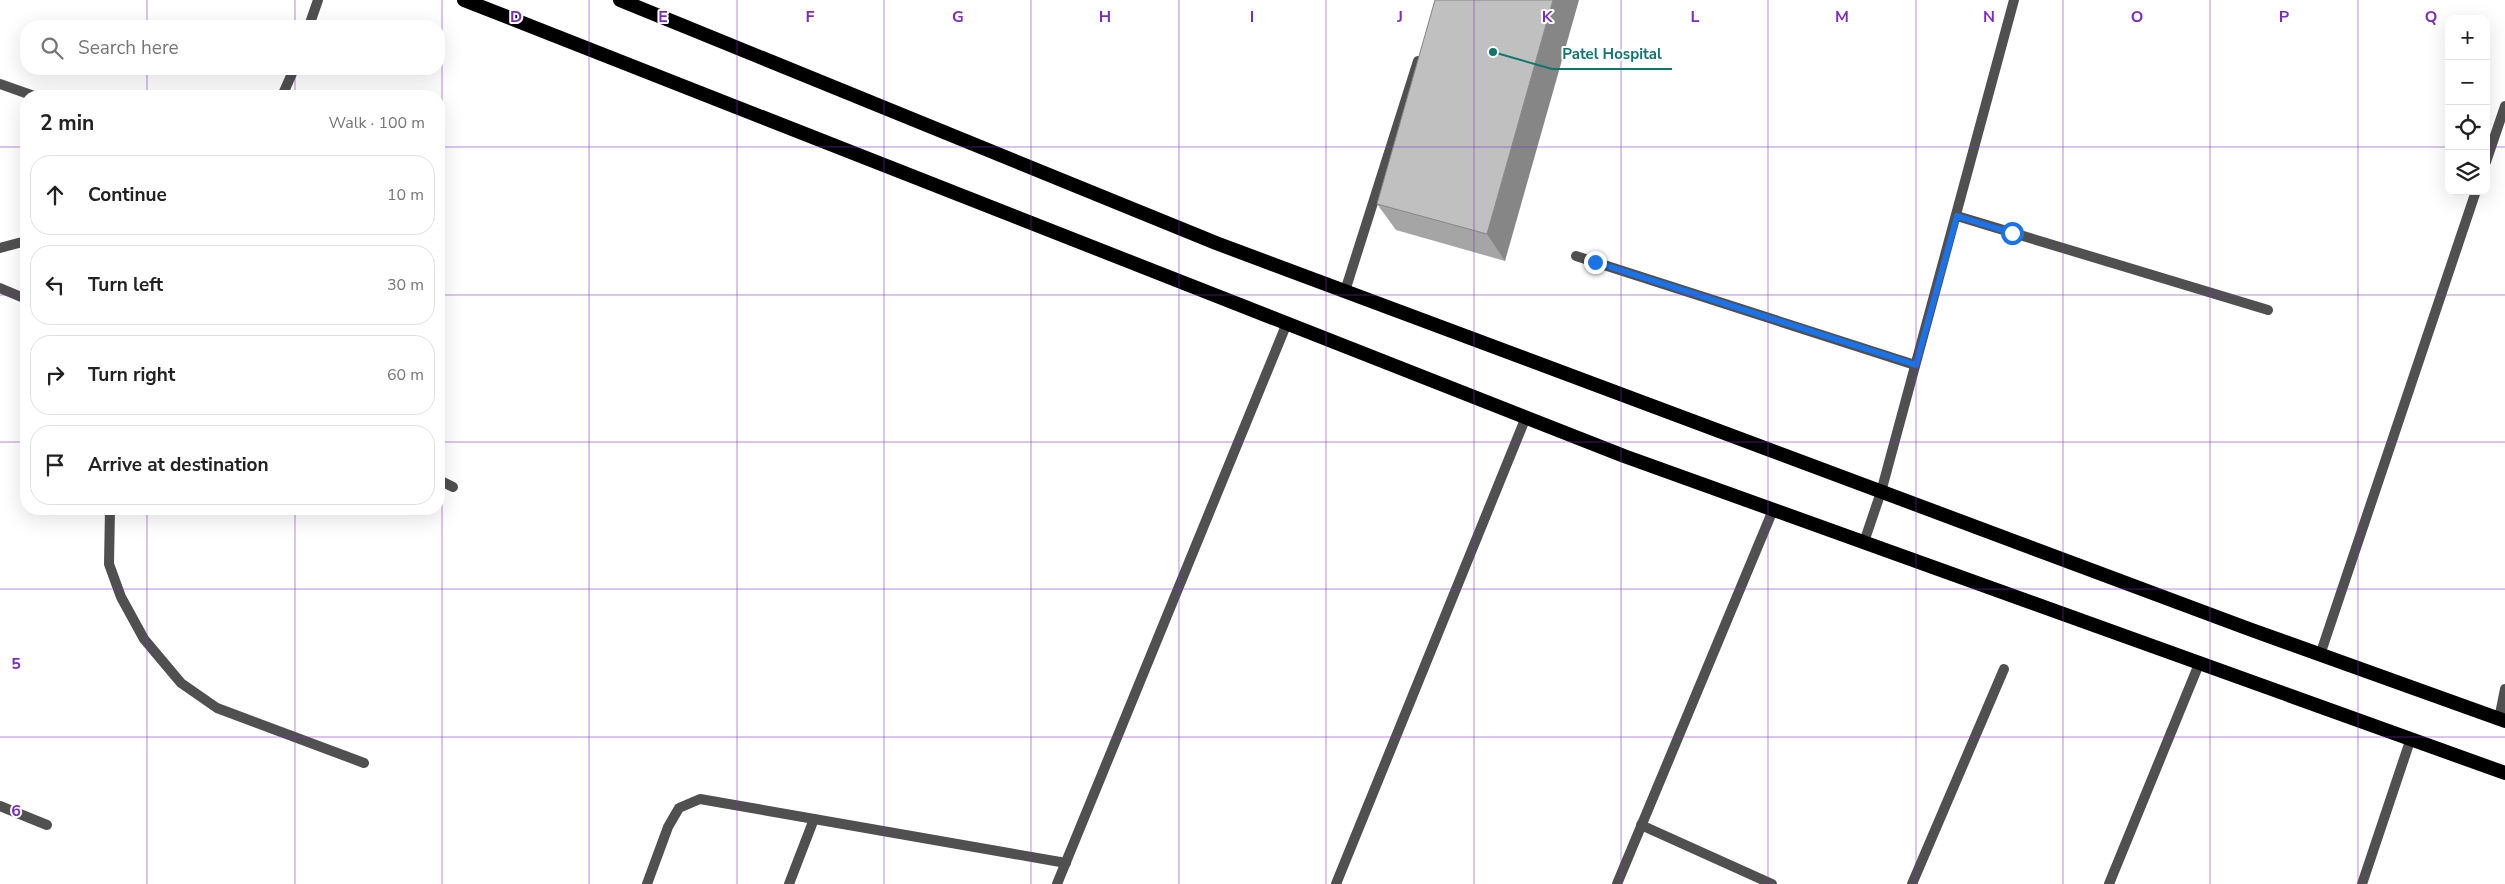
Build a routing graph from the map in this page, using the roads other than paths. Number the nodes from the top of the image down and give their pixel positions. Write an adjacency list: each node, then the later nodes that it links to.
1 (318, 0): 5 (street)
2 (464, 0): 22 (highway)
3 (620, 0): 19 (highway)
4 (2014, 0): 14 (street)
5 (311, 20)
6 (1422, 47): 19 (street)
7 (291, 75): 9 (street)
8 (0, 84): 10 (street)
9 (285, 90)
10 (20, 91)
11 (2505, 106): 12 (street)
12 (2490, 150)
13 (2475, 195): 31 (street)
14 (1957, 216): 21 (street); 23 (street)
15 (20, 243): 16 (street)
16 (0, 248)
17 (1576, 256): 23 (street)
18 (0, 288): 20 (street)
19 (1344, 291): 27 (highway)
20 (20, 296)
21 (2268, 310)
22 (1287, 323): 24 (highway); 43 (street)
23 (1916, 365): 27 (street)
24 (1526, 417): 28 (highway); 47 (street)
25 (445, 483): 26 (street)
26 (453, 487)
27 (1880, 492): 30 (street); 31 (highway)
28 (1773, 510): 30 (highway); 42 (street)
29 (110, 515): 37 (street)
30 (1864, 542): 32 (highway)
31 (2320, 655): 35 (highway)
32 (2199, 664): 36 (highway); 51 (street)
33 (2004, 669): 50 (street)
34 (2505, 689): 35 (street)
35 (2502, 720)
36 (2410, 741): 38 (highway); 52 (street)
37 (364, 763)
38 (2505, 773)
39 (0, 806): 41 (street)
40 (814, 819): 43 (street); 44 (street); 45 (street)
41 (47, 825)
42 (1641, 825): 48 (street); 49 (street)
43 (1066, 863): 46 (street)
44 (647, 884)
45 (788, 884)
46 (1057, 884)
47 (1336, 884)
48 (1617, 884)
49 (1772, 884)
50 (1912, 884)
51 (2109, 884)
52 (2362, 884)

